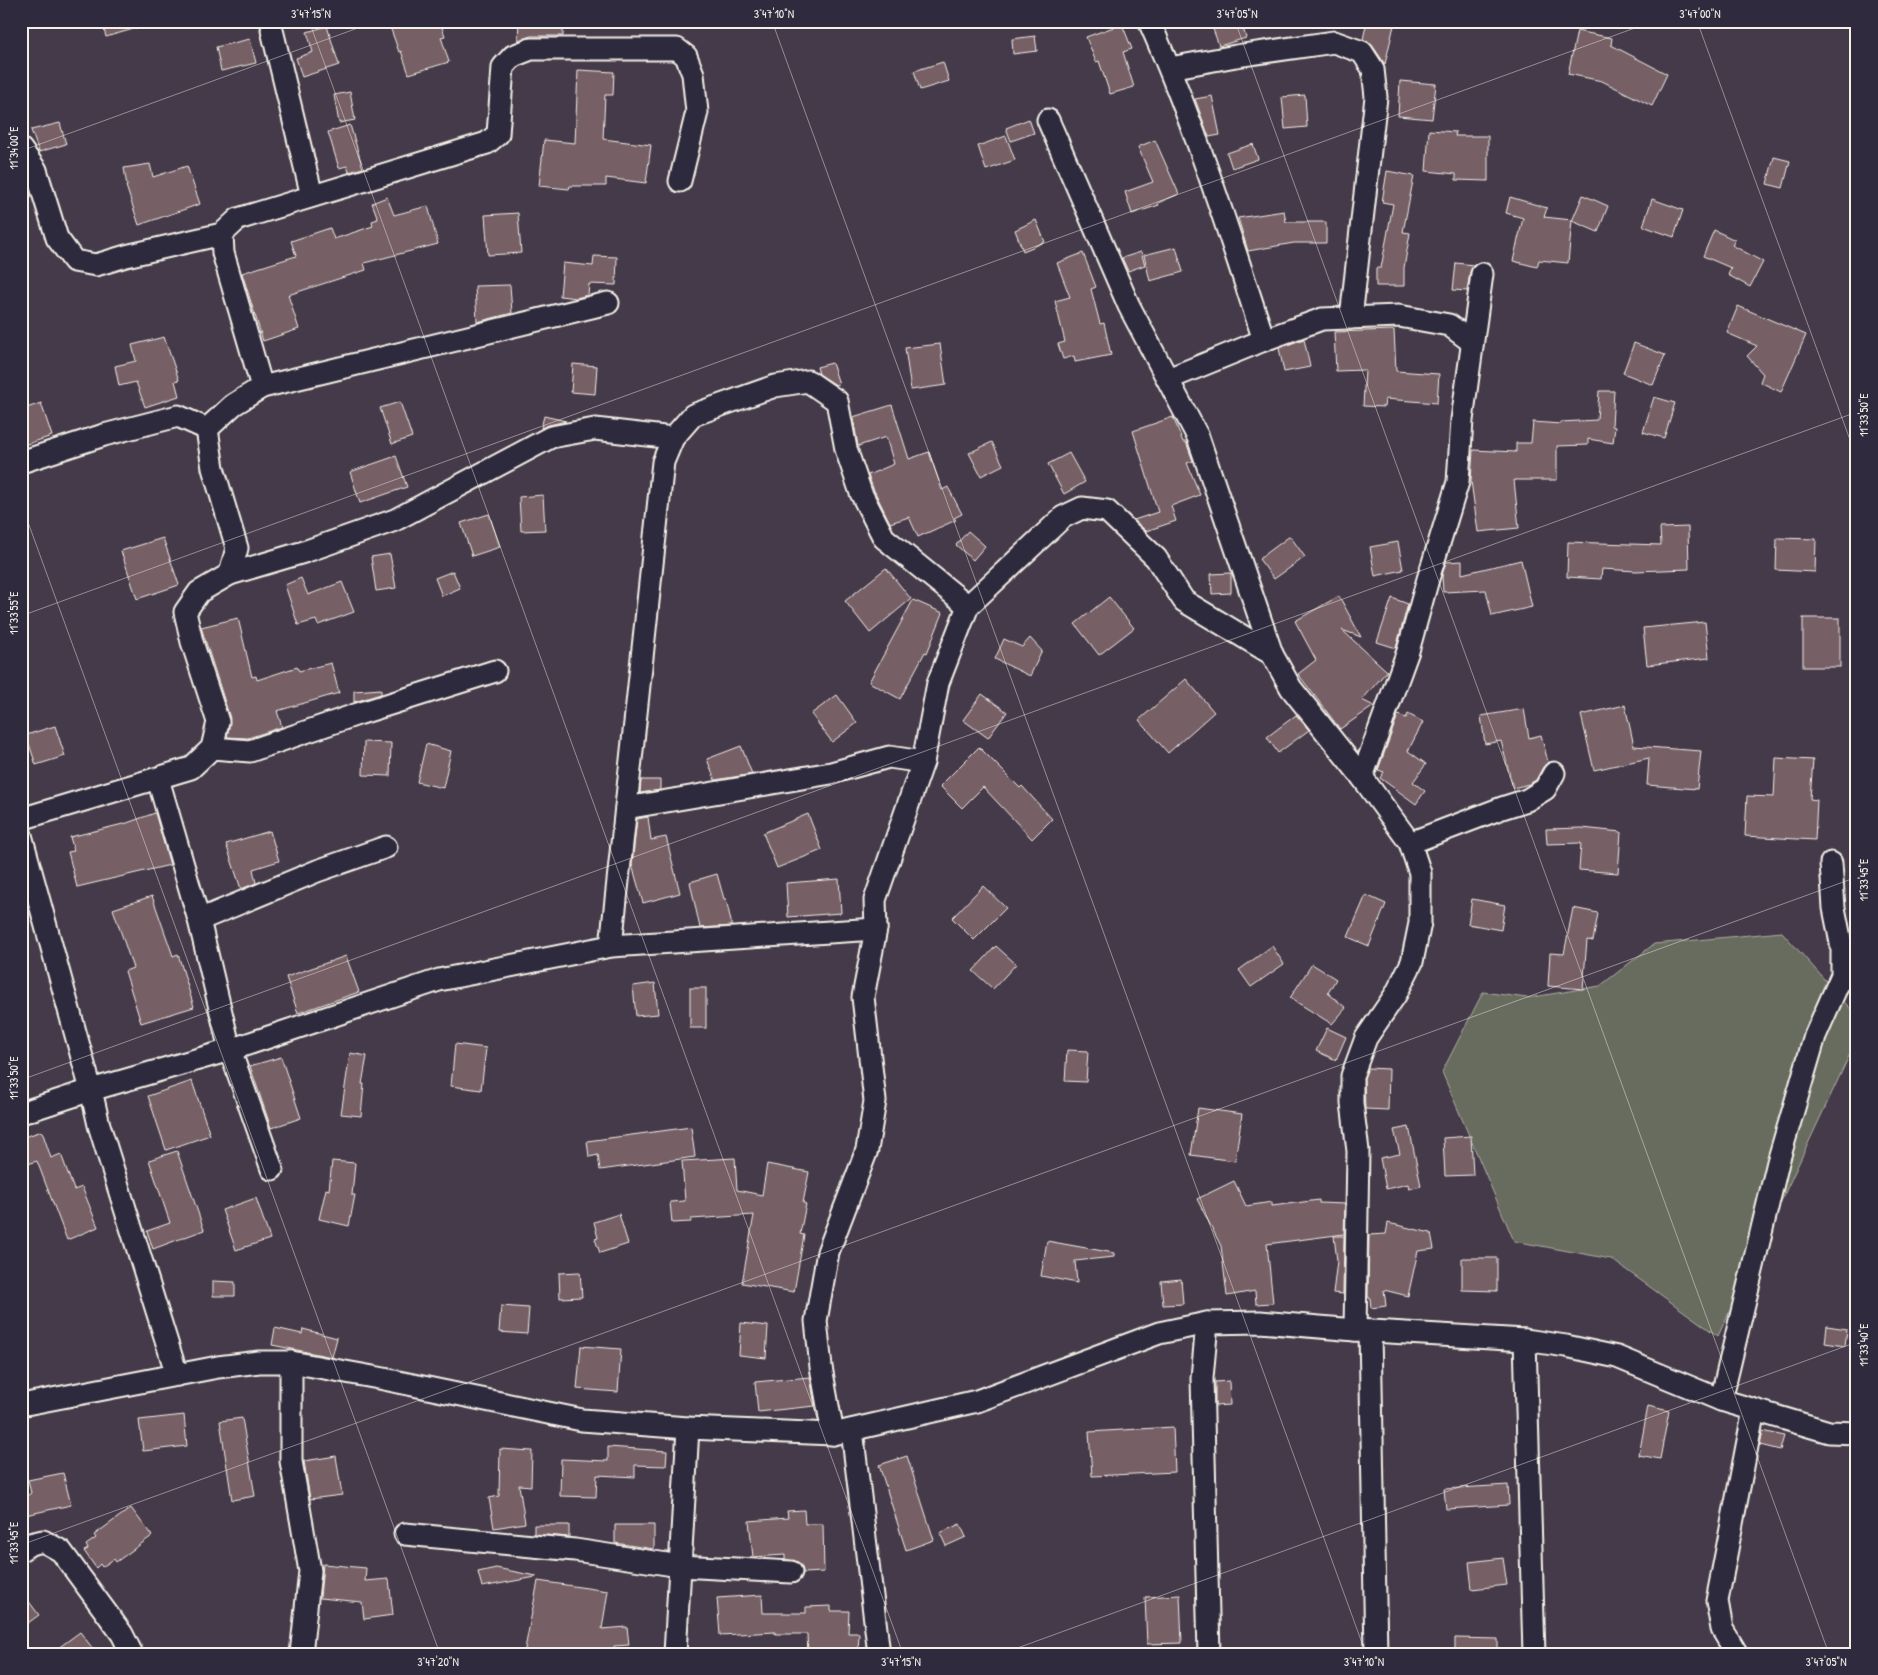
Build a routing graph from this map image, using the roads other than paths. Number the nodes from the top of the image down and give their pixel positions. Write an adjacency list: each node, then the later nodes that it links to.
1 (1149, 21): 3 (street)
2 (272, 30): 7 (street)
3 (1170, 68): 11 (street); 12 (street)
4 (1048, 120): 14 (street)
5 (21, 149): 8 (street)
6 (680, 181): 7 (street)
7 (312, 196): 8 (street)
8 (222, 234): 15 (street)
9 (1482, 274): 13 (street)
10 (608, 303): 15 (street)
11 (1350, 318): 12 (street); 13 (street)
12 (1264, 340): 14 (street)
13 (1472, 342): 26 (street)
14 (1168, 379): 21 (street)
15 (262, 387): 16 (street)
16 (207, 429): 18 (street); 19 (street)
17 (673, 438): 19 (street); 20 (street); 28 (street)
18 (21, 462)
19 (230, 574): 23 (street)
20 (968, 606): 21 (street); 24 (street)
21 (1272, 654): 26 (street)
22 (496, 671): 23 (street)
23 (212, 748): 27 (street)
24 (923, 762): 28 (street); 35 (street)
25 (1554, 773): 31 (street)
26 (1362, 777): 31 (street)
27 (158, 779): 29 (street); 34 (street)
28 (626, 808): 36 (street)
29 (21, 819)
30 (21, 835): 38 (street)
31 (1410, 843): 42 (street)
32 (386, 846): 34 (street)
33 (1831, 863): 46 (street)
34 (199, 920): 37 (street)
35 (876, 929): 36 (street); 50 (street)
36 (611, 946): 37 (street)
37 (230, 1050): 38 (street); 40 (street)
38 (91, 1090): 39 (street); 45 (street)
39 (21, 1113)
40 (272, 1169)
41 (1207, 1323): 42 (street); 50 (street); 60 (street)
42 (1362, 1331): 43 (street); 61 (street)
43 (1525, 1340): 46 (street); 62 (street)
44 (290, 1362): 45 (street); 49 (street); 57 (street)
45 (177, 1375): 47 (street)
46 (1721, 1400): 48 (street)
47 (21, 1405)
48 (1754, 1410): 51 (street); 63 (street)
49 (688, 1428): 50 (street); 54 (street)
50 (842, 1432): 59 (street)
51 (1857, 1434)
52 (404, 1534): 54 (street)
53 (21, 1550): 56 (street)
54 (680, 1566): 55 (street); 58 (street)
55 (791, 1572)
56 (132, 1654)
57 (301, 1654)
58 (675, 1654)
59 (879, 1654)
60 (1209, 1654)
61 (1376, 1654)
62 (1534, 1654)
63 (1737, 1654)

